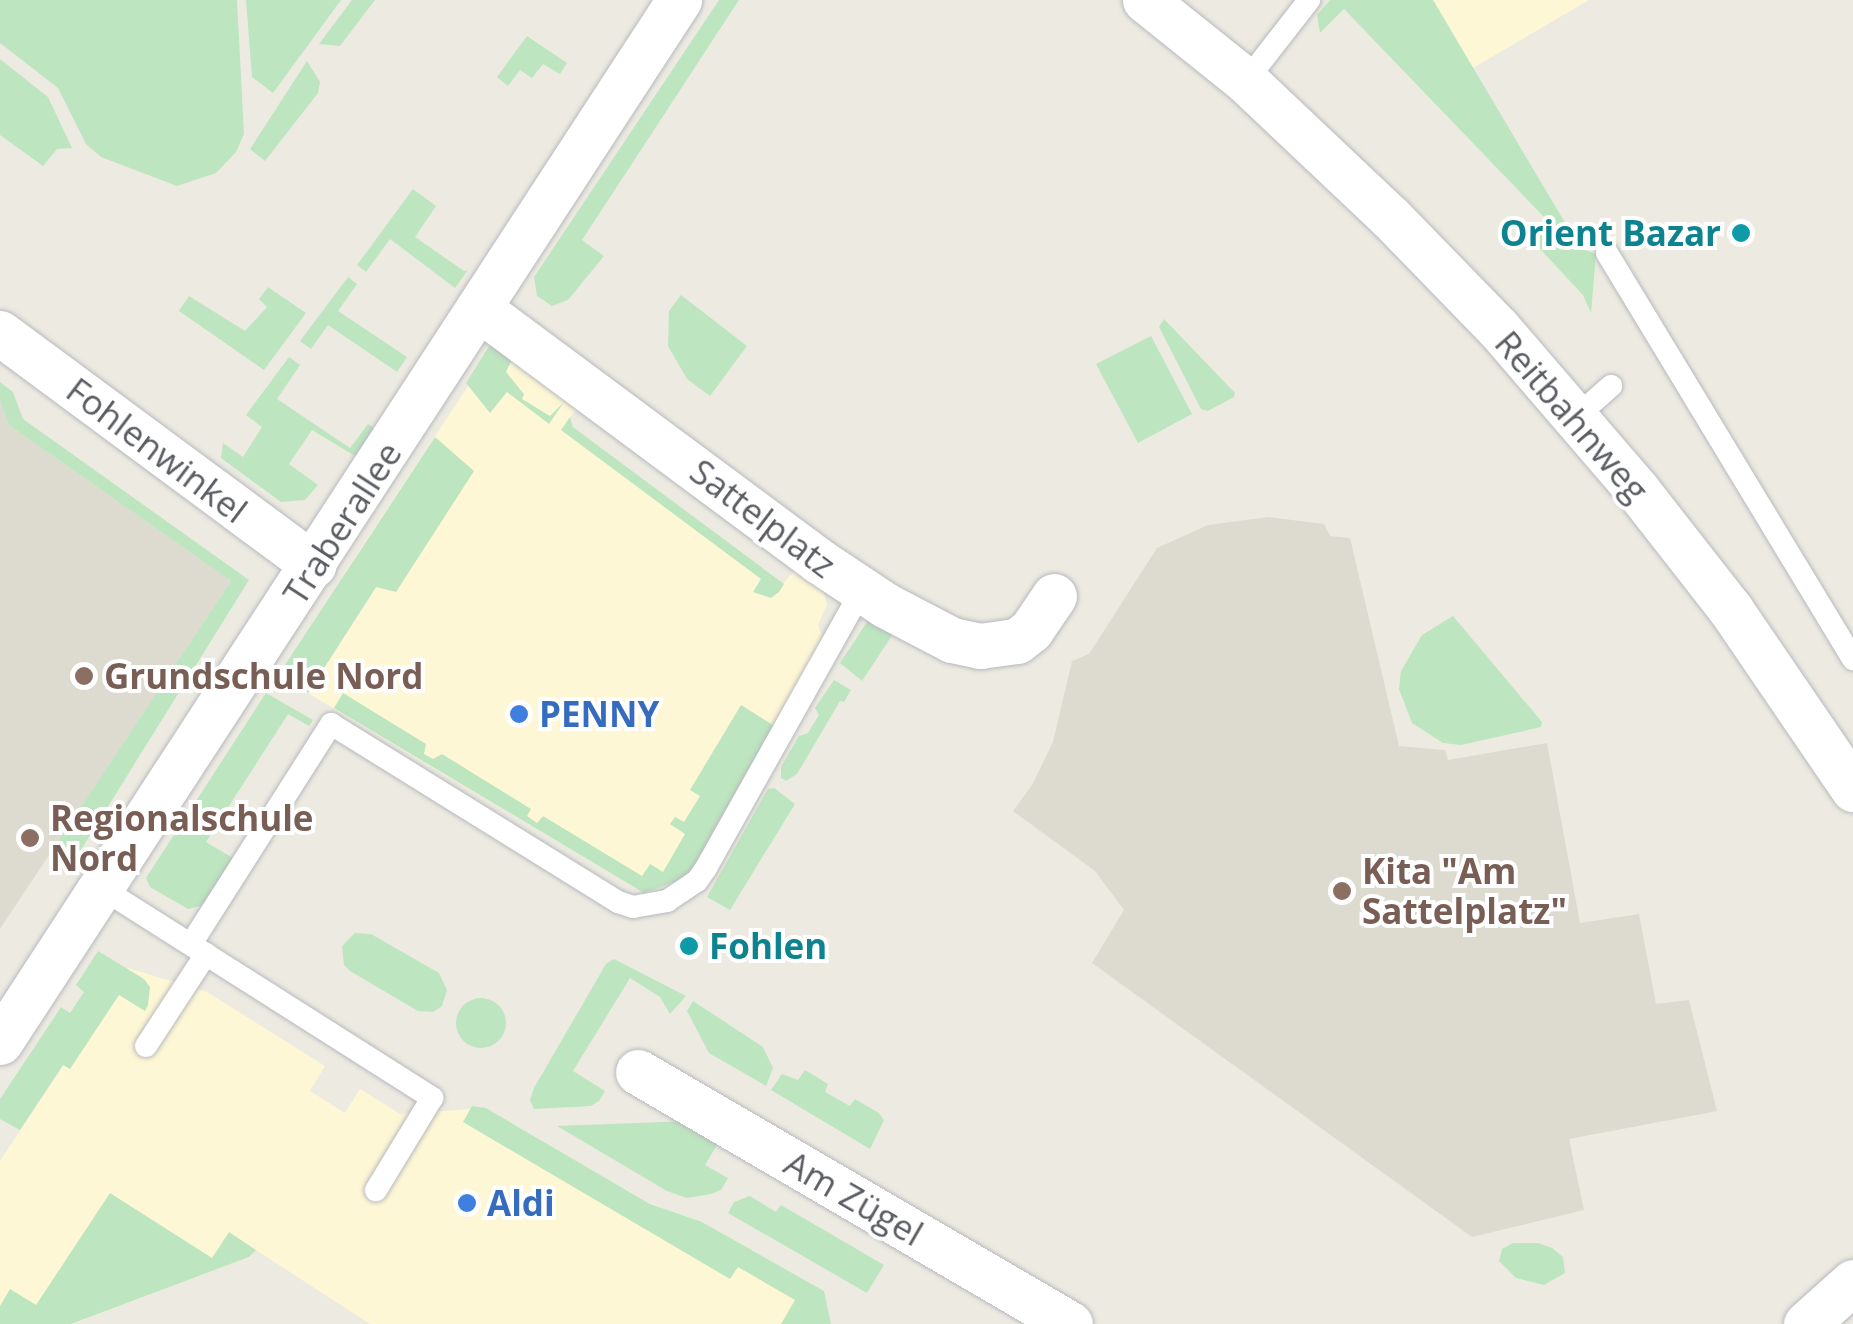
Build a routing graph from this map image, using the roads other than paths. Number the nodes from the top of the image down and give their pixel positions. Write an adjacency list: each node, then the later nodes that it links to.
1 (678, 0): 6 (street, Traberallee)
2 (1144, 0): 4 (street, Reitbahnweg)
3 (1309, 0): 4 (lane)
4 (1246, 82): 9 (street, Reitbahnweg)
5 (1607, 254): 13 (lane)
6 (480, 310): 10 (street, Traberallee); 11 (street, Sattelplatz)
7 (0, 333): 10 (street, Fohlenwinkel)
8 (1611, 386): 9 (lane)
9 (1576, 417): 14 (street, Reitbahnweg)
10 (314, 565): 15 (street, Traberallee)
11 (862, 590): 12 (street, Sattelplatz); 16 (lane)
12 (1054, 596)
13 (1853, 660)
14 (1853, 789)
15 (102, 888): 16 (lane); 17 (street, Traberallee)
16 (198, 949): 18 (lane); 20 (lane)
17 (0, 1042)
18 (146, 1046)
19 (638, 1072): 22 (street, Am Zügel)
20 (376, 1190)
21 (1853, 1282): 23 (street)
22 (1070, 1324)
23 (1806, 1324)

